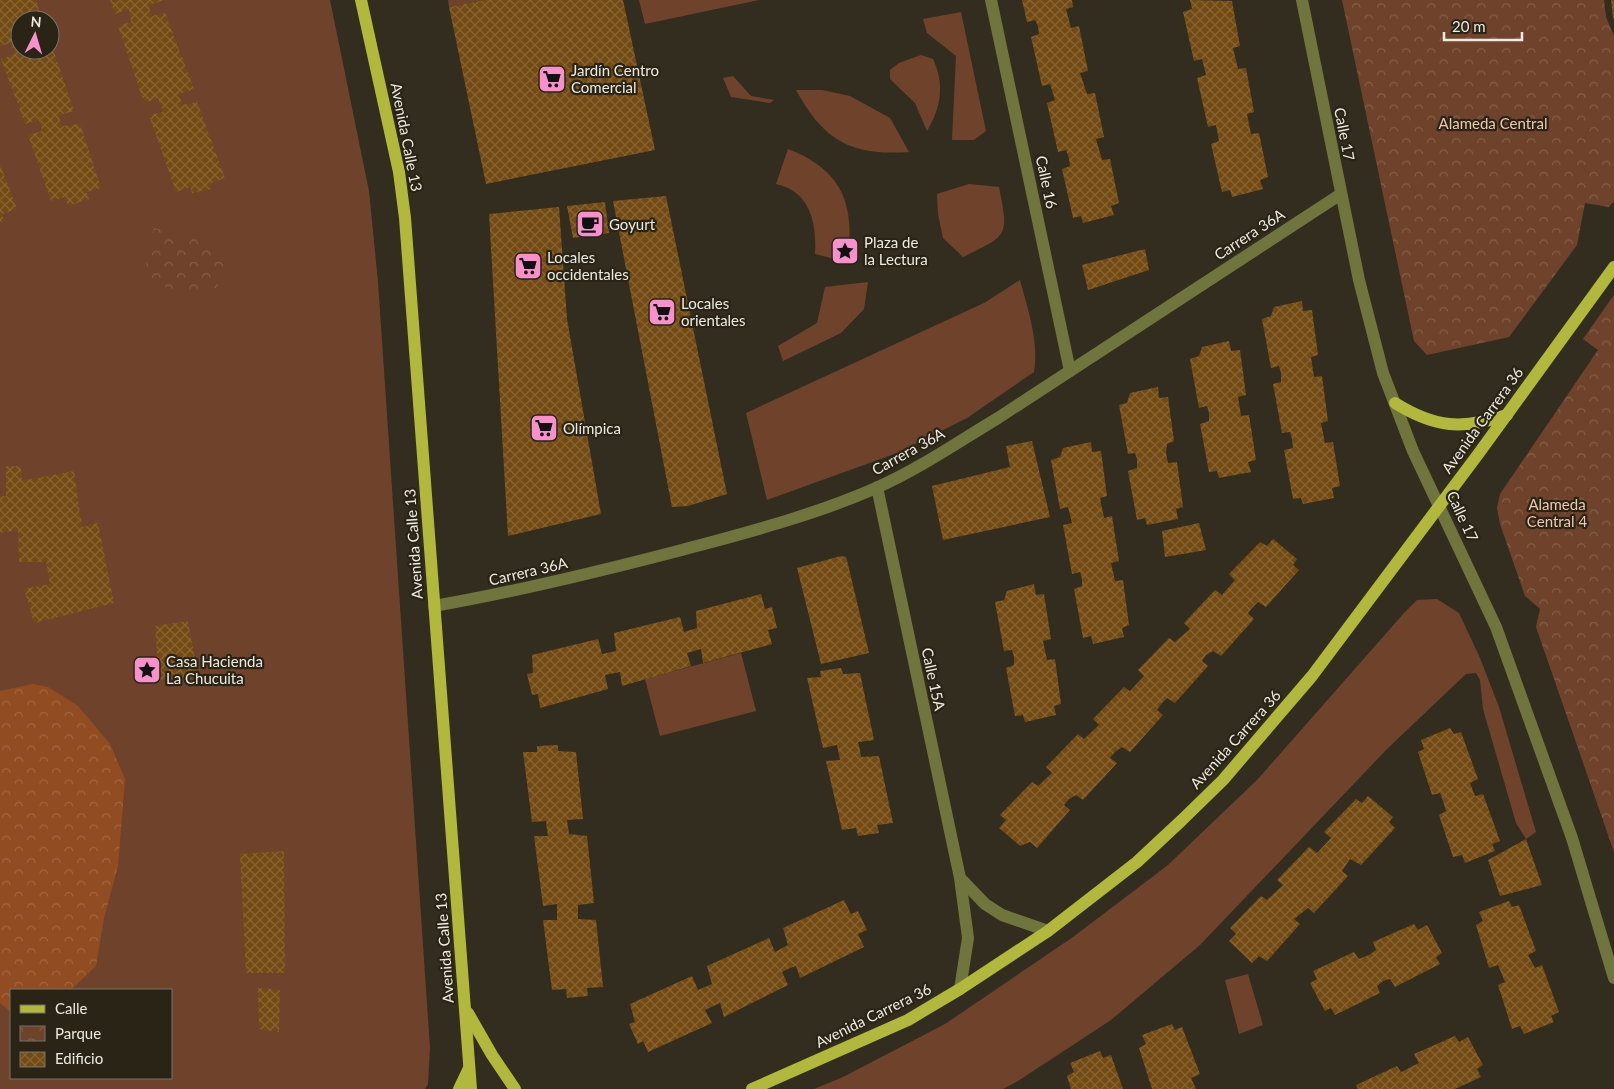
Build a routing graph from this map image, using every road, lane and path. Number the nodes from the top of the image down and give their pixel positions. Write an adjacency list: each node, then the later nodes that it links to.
1 (360, 0): 11 (main road, Avenida Calle 13)
2 (991, 0): 6 (street, Calle 16)
3 (1302, 0): 4 (street, Calle 17)
4 (1341, 194): 6 (street, Carrera 36A); 7 (street, Calle 17)
5 (1614, 267): 8 (main road, Avenida Carrera 36)
6 (1070, 371): 9 (street, Carrera 36A)
7 (1395, 403): 8 (main road); 10 (street, Calle 17)
8 (1506, 414): 10 (main road, Avenida Carrera 36)
9 (877, 487): 11 (street, Carrera 36A); 12 (street, Calle 15A)
10 (1440, 504): 13 (main road, Avenida Carrera 36); 14 (street, Calle 17)
11 (434, 606): 16 (main road, Avenida Calle 13)
12 (960, 878): 13 (street); 15 (street, Calle 15A)
13 (1048, 931): 15 (main road, Avenida Carrera 36)
14 (1614, 978)
15 (960, 989): 21 (main road, Avenida Carrera 36)
16 (465, 1008): 17 (main road, Avenida Calle 13); 20 (main road)
17 (470, 1066): 18 (main road); 19 (main road, Avenida Calle 13)
18 (459, 1089)
19 (471, 1089)
20 (515, 1089)
21 (752, 1089)

